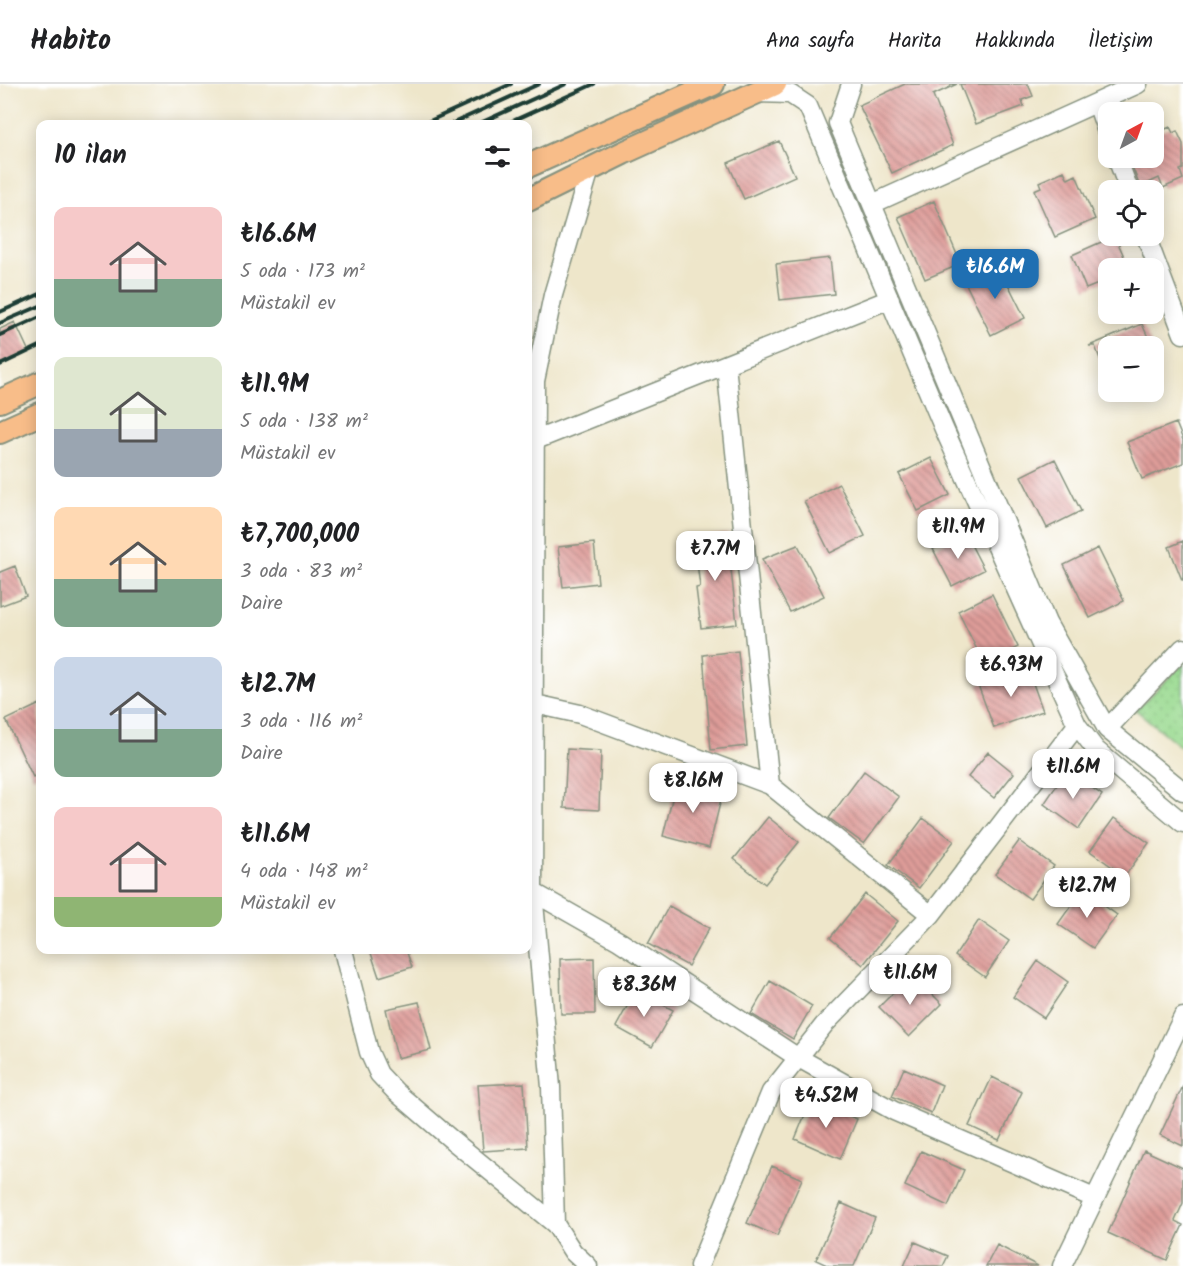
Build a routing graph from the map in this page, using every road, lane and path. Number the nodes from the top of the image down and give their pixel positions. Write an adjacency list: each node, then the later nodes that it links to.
1 (713, 84): 6 (main road)
2 (851, 84): 9 (street)
3 (1138, 84): 5 (street)
4 (765, 88): 7 (main road); 11 (street)
5 (1097, 104): 9 (street)
6 (532, 164)
7 (590, 169): 8 (main road); 13 (street)
8 (532, 198)
9 (872, 204): 23 (street)
10 (1150, 246): 12 (street)
11 (890, 299): 14 (street); 22 (street)
12 (1183, 334)
13 (534, 356): 19 (street)
14 (726, 365): 19 (street); 24 (street)
15 (36, 385): 16 (main road)
16 (0, 401)
17 (36, 420): 18 (main road)
18 (0, 432)
19 (536, 440): 21 (street)
20 (1183, 648): 23 (street)
21 (535, 704): 24 (street); 27 (street)
22 (1077, 725): 26 (street); 28 (street)
23 (1107, 729): 25 (street)
24 (770, 785): 28 (street)
25 (1183, 791)
26 (1183, 823)
27 (533, 892): 31 (street); 33 (street)
28 (931, 915): 31 (street)
29 (344, 954): 33 (street)
30 (1183, 1017): 32 (street)
31 (797, 1057): 32 (street); 35 (street)
32 (1094, 1198): 36 (street)
33 (555, 1224): 34 (street)
34 (588, 1266)
35 (699, 1266)
36 (1062, 1266)

